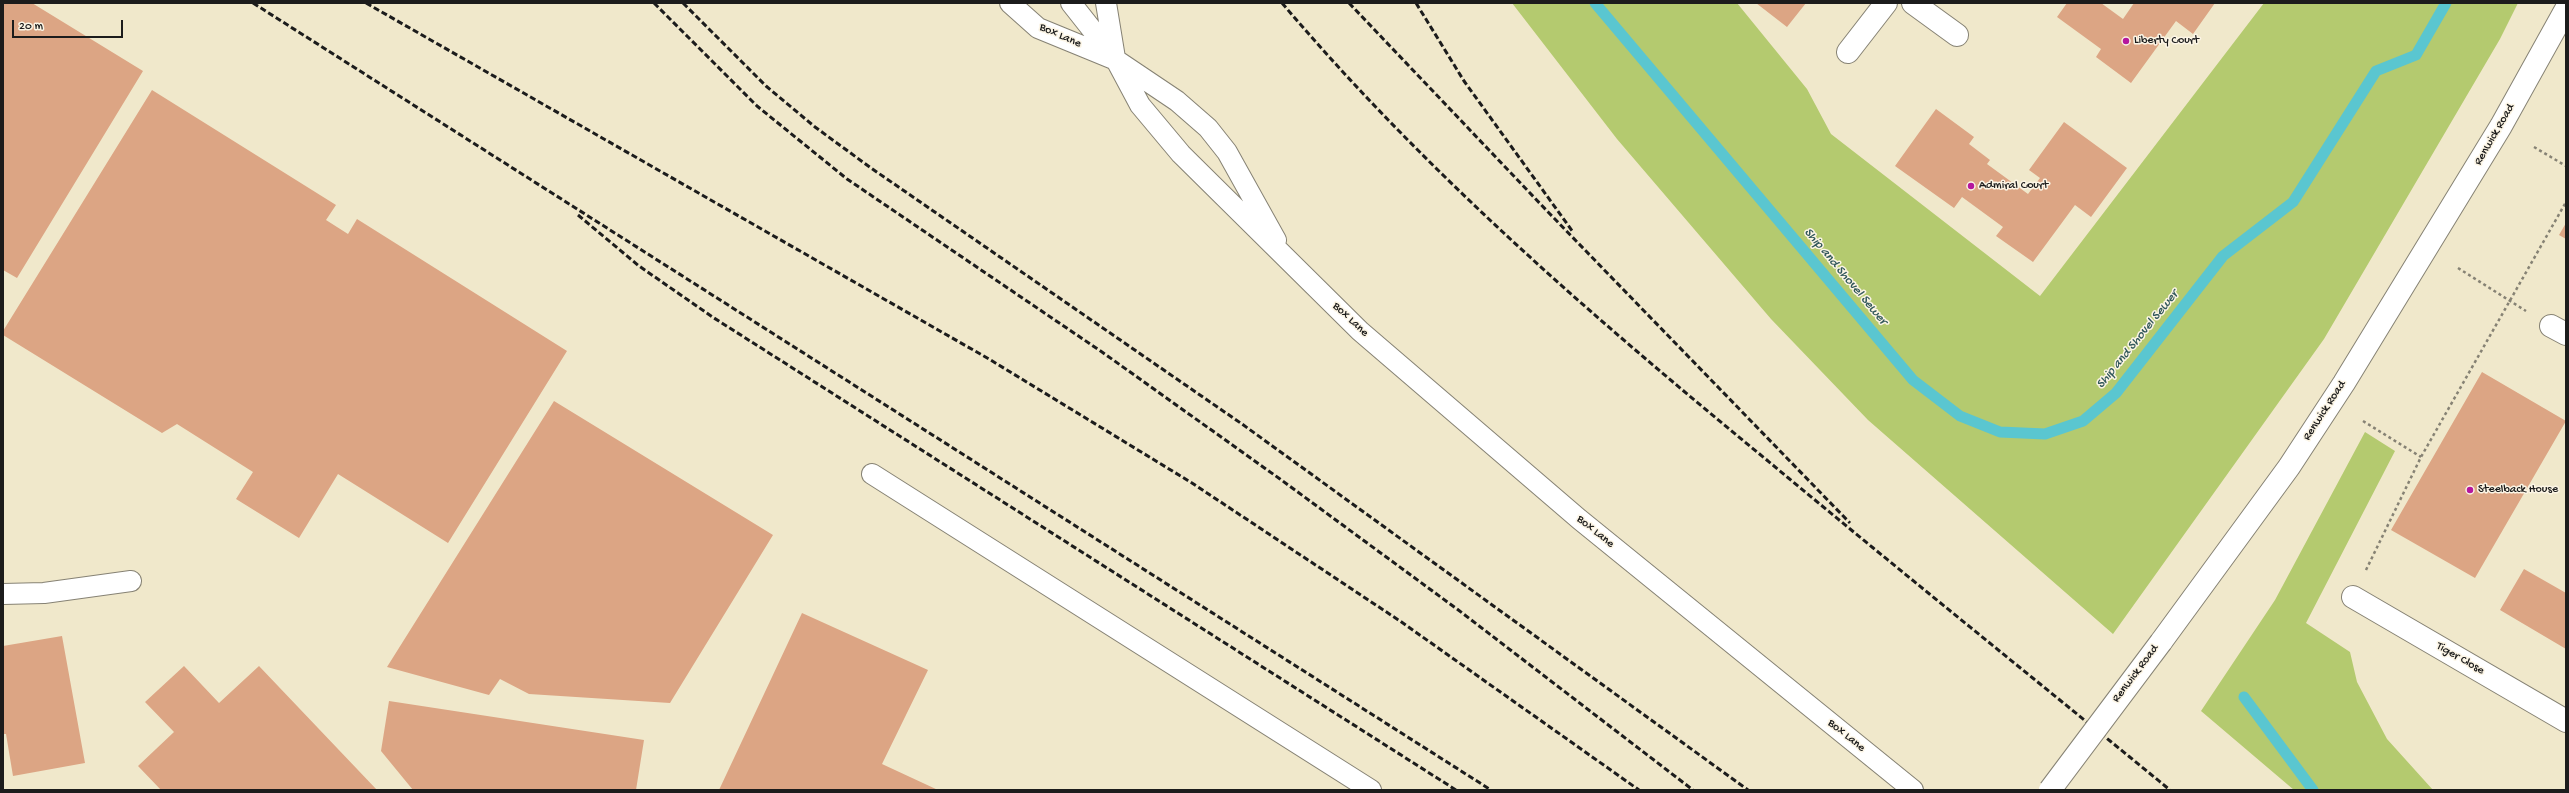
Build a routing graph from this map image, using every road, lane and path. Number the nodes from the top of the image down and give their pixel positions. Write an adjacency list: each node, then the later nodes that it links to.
1 (1010, 3): 9 (lane, Box Lane)
2 (1071, 3): 9 (lane)
3 (1106, 3): 9 (lane)
4 (1886, 3): 8 (street)
5 (1913, 3): 7 (street)
6 (2566, 9): 25 (street, Renwick Road, bridge)
7 (1957, 35)
8 (1848, 52)
9 (1116, 60): 13 (lane, Box Lane); 13 (lane, Box Lane)
10 (2534, 147): 11 (path)
11 (2566, 166)
12 (2566, 202): 15 (path)
13 (1288, 261): 24 (lane, Box Lane)
14 (2458, 268): 15 (path)
15 (2508, 301): 17 (path)
16 (2363, 421): 17 (path)
17 (2421, 457): 21 (path)
18 (872, 474): 23 (lane)
19 (131, 581): 20 (lane)
20 (3, 594)
21 (2353, 597): 22 (street, Tiger Close)
22 (2566, 721)
23 (1371, 790)
24 (1913, 790)
25 (2050, 790)

